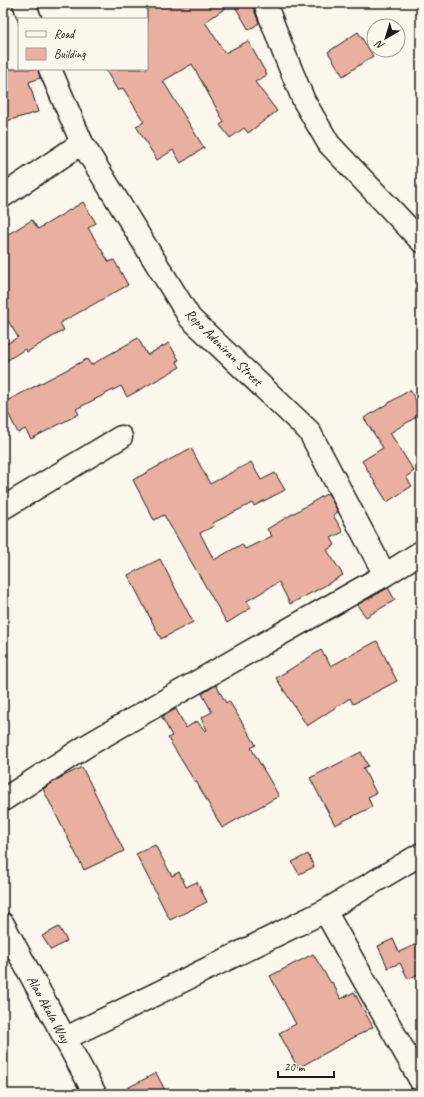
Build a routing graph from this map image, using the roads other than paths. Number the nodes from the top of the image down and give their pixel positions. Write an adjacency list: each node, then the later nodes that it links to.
1 (24, 3): 3 (street)
2 (265, 3): 7 (street)
3 (30, 18)
4 (50, 70): 5 (street, Ropo Adeniran Street)
5 (82, 143): 6 (street); 11 (street, Ropo Adeniran Street)
6 (3, 196)
7 (421, 241)
8 (121, 437): 9 (street)
9 (3, 508)
10 (421, 552): 11 (street)
11 (385, 575): 12 (street)
12 (3, 800)
13 (421, 854): 14 (street)
14 (325, 911): 16 (street); 17 (street)
15 (3, 924): 16 (street, Alao Akala Way)
16 (66, 1038): 18 (street, Alao Akala Way)
17 (421, 1081)
18 (95, 1094)

